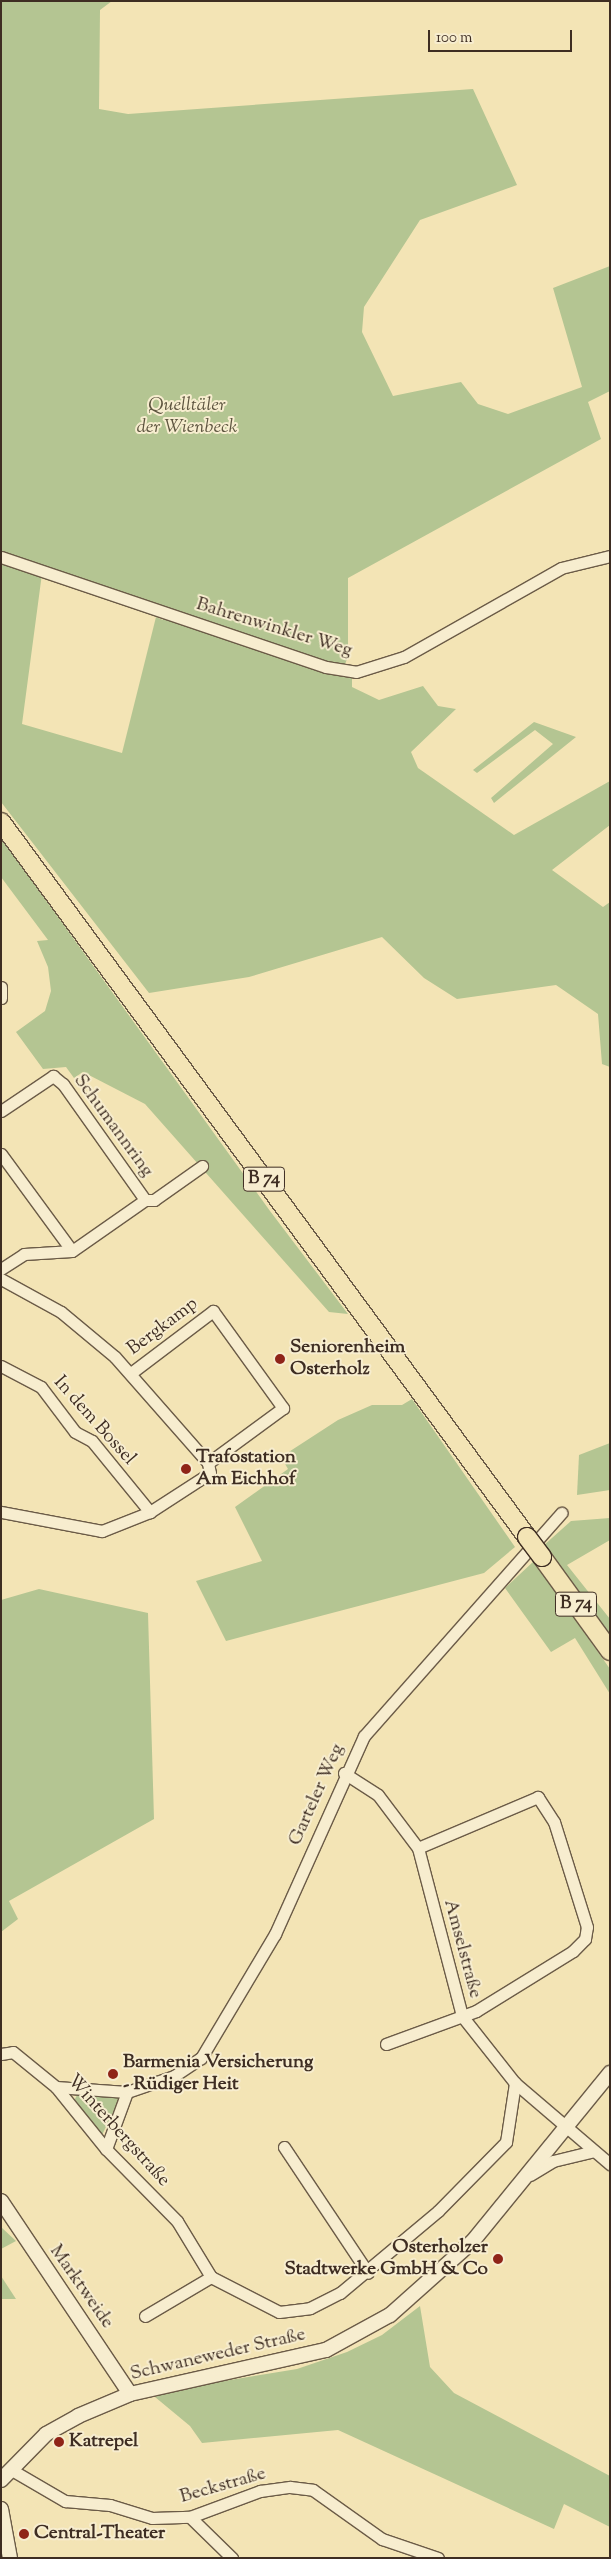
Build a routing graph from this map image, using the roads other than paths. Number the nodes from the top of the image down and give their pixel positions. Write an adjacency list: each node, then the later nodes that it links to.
1 (610, 556): 2 (street, Bahrenwinkler Weg)
2 (1, 557)
3 (1, 822): 19 (main road, B 74, bridge)
4 (1, 987): 5 (street)
5 (1, 998)
6 (1, 1111): 9 (street, Schumannring)
7 (1, 1154): 10 (street)
8 (202, 1166): 9 (street, Schumannring)
9 (145, 1200): 10 (street, Schumannring)
10 (72, 1251): 11 (street)
11 (1, 1269)
12 (1, 1279): 14 (street)
13 (1, 1366): 17 (street, In dem Bossel)
14 (131, 1373): 15 (street); 15 (street, Bergkamp)
15 (209, 1468): 17 (street)
16 (1, 1512): 17 (street)
17 (150, 1512)
18 (561, 1513): 20 (street, Garteler Weg)
19 (610, 1651)
20 (344, 1774): 21 (street, Amselstraße); 28 (street, Garteler Weg)
21 (418, 1848): 22 (street, Amselstraße); 22 (street)
22 (462, 2016): 23 (street); 26 (street, Amselstraße)
23 (386, 2044)
24 (1, 2054): 27 (street, Winterbergstraße)
25 (610, 2073): 29 (street, Schwaneweder Straße)
26 (515, 2083): 29 (street, Amselstraße); 36 (street)
27 (56, 2086): 28 (street, Garteler Weg); 31 (street, Winterbergstraße)
28 (127, 2092): 31 (street)
29 (562, 2127): 32 (street, Amselstraße); 34 (street, Schwaneweder Straße)
30 (284, 2147): 36 (street)
31 (106, 2149): 37 (street, Winterbergstraße)
32 (594, 2151): 33 (street, Amselstraße); 34 (street)
33 (610, 2164)
34 (524, 2178): 39 (street, Schwaneweder Straße)
35 (1, 2201): 39 (street, Marktweide)
36 (368, 2273): 37 (street)
37 (211, 2277): 38 (street)
38 (145, 2316)
39 (130, 2394): 40 (street, Schwaneweder Straße)
40 (10, 2469): 41 (street, Schwaneweder Straße); 42 (street, Beckstraße)
41 (1, 2480)
42 (190, 2516): 45 (street); 46 (street, Beckstraße)
43 (2, 2517): 44 (street)
44 (10, 2558)
45 (232, 2558)
46 (438, 2558)

